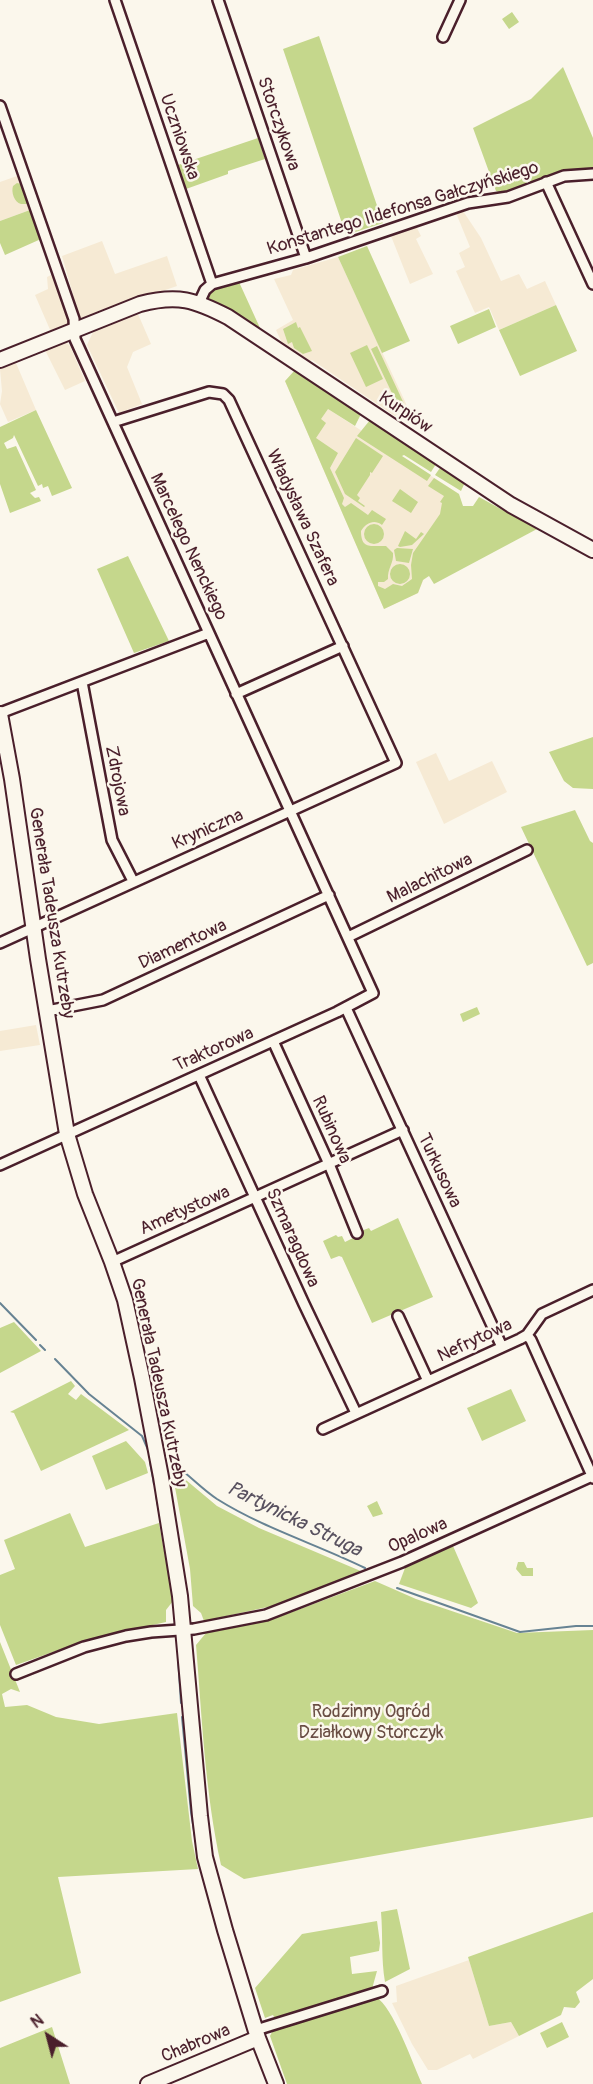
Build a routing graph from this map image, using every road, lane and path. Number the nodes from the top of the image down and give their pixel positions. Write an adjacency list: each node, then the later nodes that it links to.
1 (115, 0): 9 (street, Uczniowska)
2 (218, 0): 8 (street, Storczykowa)
3 (460, 0): 4 (street)
4 (443, 37)
5 (0, 106): 12 (street, Marcelego Nenckiego)
6 (593, 174): 7 (street, Konstantego Ildefonsa Gałczyńskiego)
7 (546, 182): 8 (street, Konstantego Ildefonsa Gałczyńskiego); 10 (street)
8 (306, 258): 9 (street, Konstantego Ildefonsa Gałczyńskiego)
9 (212, 284): 11 (street)
10 (593, 284)
11 (199, 303): 12 (street, Kurpiów); 15 (street, Kurpiów)
12 (75, 330): 13 (street, Kurpiów); 14 (street, Marcelego Nenckiego)
13 (0, 360)
14 (113, 422): 16 (street, Marcelego Nenckiego); 17 (street, Władysława Szafera)
15 (593, 550)
16 (209, 633): 18 (street); 19 (street, Marcelego Nenckiego)
17 (343, 646): 19 (street); 21 (street, Władysława Szafera)
18 (82, 682): 20 (street); 24 (street, Zdrojowa)
19 (236, 694): 22 (street, Marcelego Nenckiego)
20 (0, 713): 26 (street, Generała Tadeusza Kutrzeby)
21 (396, 764): 22 (street, Kryniczna)
22 (289, 810): 24 (street, Kryniczna); 25 (street, Marcelego Nenckiego)
23 (527, 850): 27 (street, Malachitowa)
24 (133, 881): 26 (street, Kryniczna)
25 (329, 896): 27 (street, Marcelego Nenckiego); 31 (street, Diamentowa)
26 (34, 928): 28 (street, Kryniczna); 31 (street, Generała Tadeusza Kutrzeby)
27 (348, 937): 29 (street, Marcelego Nenckiego)
28 (0, 943)
29 (374, 993): 30 (street, Traktorowa)
30 (346, 1008): 32 (street, Traktorowa); 34 (street, Turkusowa)
31 (47, 1011): 35 (street, Generała Tadeusza Kutrzeby)
32 (273, 1041): 33 (street, Traktorowa); 36 (street, Rubinowa)
33 (199, 1075): 35 (street, Traktorowa); 38 (street, Szmaragdowa)
34 (403, 1130): 36 (street, Ametystowa); 44 (street, Turkusowa)
35 (67, 1134): 37 (street, Traktorowa); 40 (street, Generała Tadeusza Kutrzeby)
36 (328, 1164): 38 (street, Ametystowa); 39 (street, Rubinowa)
37 (0, 1165)
38 (255, 1198): 40 (street, Ametystowa); 46 (street, Szmaragdowa)
39 (357, 1233)
40 (112, 1262): 49 (street, Generała Tadeusza Kutrzeby)
41 (593, 1290): 43 (street, Nefrytowa)
42 (398, 1316): 45 (street, Nefrytowa)
43 (527, 1335): 44 (street, Nefrytowa); 48 (street)
44 (502, 1347): 45 (street, Nefrytowa)
45 (428, 1381): 46 (street, Nefrytowa)
46 (356, 1413): 47 (street, Nefrytowa)
47 (323, 1429)
48 (592, 1477): 49 (street, Opalowa)
49 (184, 1630): 50 (street, Opalowa); 52 (street, Generała Tadeusza Kutrzeby)
50 (16, 1674)
51 (382, 1991): 52 (street)
52 (257, 2032): 53 (street, Chabrowa); 55 (street, Generała Tadeusza Kutrzeby)
53 (166, 2080): 54 (street, Chabrowa)
54 (148, 2084)
55 (276, 2084)

